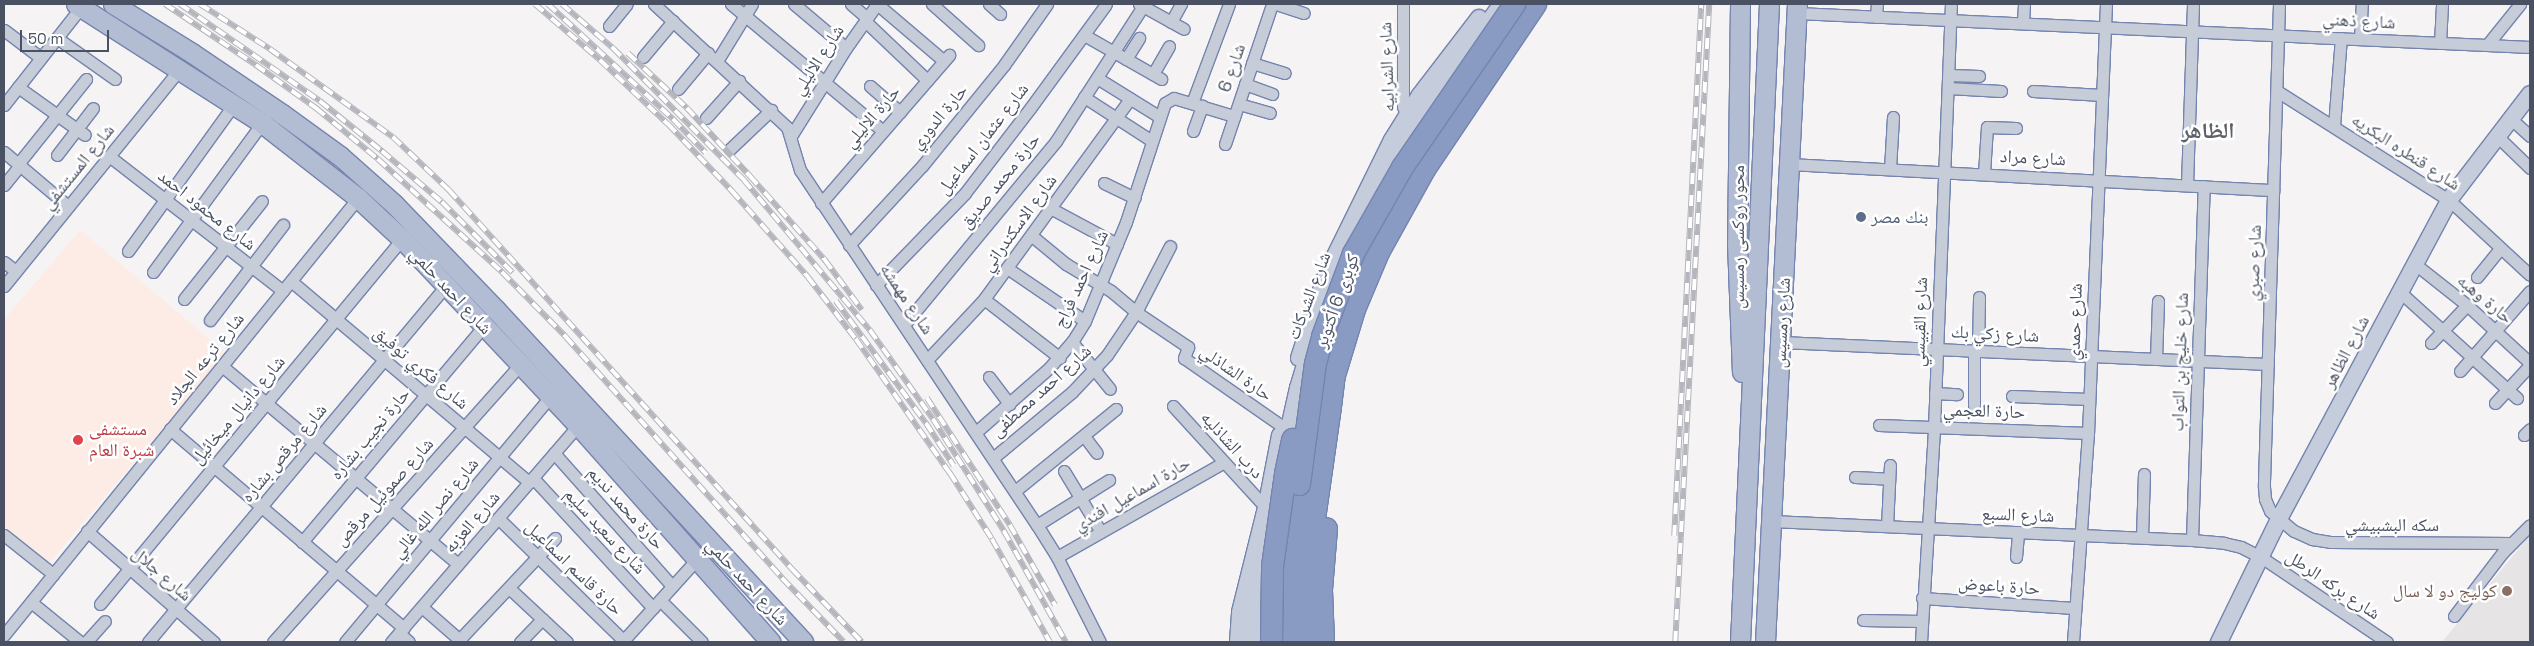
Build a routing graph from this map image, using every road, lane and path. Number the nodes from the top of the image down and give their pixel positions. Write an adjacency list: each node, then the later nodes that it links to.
1 (113, 4): 307 (main road, شارع احمد حلمي)
2 (627, 4): 46 (street)
3 (654, 4): 43 (street, شارع مهمشه)
4 (731, 4): 39 (street)
5 (752, 4): 39 (street)
6 (794, 4): 62 (street)
7 (850, 4): 41 (street)
8 (877, 4): 41 (street, شارع الاليلي); 76 (street, حارة الاليلي)
9 (932, 4): 58 (street)
10 (989, 4): 38 (street)
11 (1047, 4): 150 (street, حارة الدوري)
12 (1104, 4): 51 (street, شارع عثمان اسماعيل)
13 (1182, 4): 44 (street)
14 (1229, 4): 95 (street)
15 (1272, 4): 68 (street, شارع 6)
16 (1276, 4): 37 (street)
17 (1403, 4): 107 (street, شارع الشرابيه)
18 (1489, 4): 107 (main road, شارع الشركات)
19 (1502, 4): 107 (main road, شارع الشركات)
20 (1514, 4): 215 (highway, كوبرى 6 أكتوبر, bridge)
21 (1525, 4): 111 (highway)
22 (1535, 4): 215 (highway, كوبرى 6 أكتوبر)
23 (1740, 4): 236 (main road, محور روكسى رمسيس)
24 (1769, 4): 236 (main road, شارع رمسيس)
25 (1877, 4): 40 (street)
26 (1952, 4): 42 (street, شارع القبيسي)
27 (2024, 4): 45 (street)
28 (2106, 4): 47 (street, شارع حمدي)
29 (2193, 4): 50 (street)
30 (2279, 4): 52 (street, شارع صبري)
31 (2362, 4): 56 (street)
32 (2442, 4): 57 (street)
33 (2520, 4): 59 (street)
34 (78, 5): 53 (street); 69 (main road, شارع احمد حلمي)
35 (1140, 5): 44 (street); 63 (street, حارة محمد صديق)
36 (1797, 8): 40 (street, شارع ذهني); 126 (main road, شارع رمسيس)
37 (1304, 13)
38 (1000, 14)
39 (745, 15): 65 (street); 78 (street)
40 (1876, 16): 42 (street, شارع ذهني)
41 (866, 20): 62 (street, شارع الاليلي); 76 (street)
42 (1951, 20): 45 (street, شارع ذهني); 71 (street, شارع القبيسي)
43 (673, 21): 64 (street); 65 (street, شارع مهمشه)
44 (1171, 22): 48 (street)
45 (2023, 23): 47 (street, شارع ذهني)
46 (609, 26)
47 (2105, 27): 50 (street, شارع ذهني); 89 (street, شارع حمدي)
48 (1184, 29)
49 (4, 30): 66 (street)
50 (2192, 31): 52 (street, شارع ذهني); 134 (street)
51 (1084, 34): 63 (street); 166 (street, شارع عثمان اسماعيل)
52 (2278, 35): 55 (street, شارع ذهني); 86 (street, شارع صبري)
53 (57, 38): 66 (street); 75 (street)
54 (1139, 38): 67 (street)
55 (2340, 38): 56 (street, شارع ذهني); 109 (street)
56 (2360, 39): 57 (street, شارع ذهني)
57 (2440, 43): 59 (street, شارع ذهني)
58 (978, 45)
59 (2487, 45): 61 (street, شارع ذهني)
60 (1169, 46): 67 (street)
61 (2530, 47)
62 (846, 48): 78 (street, شارع الاليلي)
63 (1114, 52): 67 (street); 73 (street, حارة محمد صديق)
64 (643, 57)
65 (712, 57): 77 (street, شارع مهمشه); 82 (street)
66 (41, 58): 81 (street)
67 (1126, 59)
68 (1252, 63): 70 (street); 79 (street, شارع 6)
69 (179, 70): 93 (main road, شارع احمد حلمي); 123 (street, شارع المستشفي)
70 (1284, 73)
71 (1949, 75): 72 (street); 83 (street, شارع القبيسي)
72 (1978, 76)
73 (1097, 78): 90 (street, حارة محمد صديق); 92 (street)
74 (86, 79): 101 (street)
75 (115, 79)
76 (928, 80): 99 (street, حارة الاليلي)
77 (739, 81): 97 (street, شارع مهمشه); 104 (street)
78 (825, 81): 113 (street); 115 (street, شارع الاليلي)
79 (1245, 84): 87 (street); 94 (street, شارع 6)
80 (870, 86): 99 (street)
81 (18, 87): 91 (street); 101 (street)
82 (678, 88)
83 (1948, 88): 84 (street); 129 (street, شارع القبيسي)
84 (2001, 91)
85 (2033, 91): 89 (street)
86 (2276, 91): 109 (street, شارع قنطره البكريه); 136 (street, شارع صبري)
87 (1272, 94)
88 (2530, 94): 106 (main road, شارع الظاهر)
89 (2102, 95): 131 (street, شارع حمدي)
90 (1084, 97): 105 (street); 180 (street, حارة محمد صديق)
91 (6, 99)
92 (1130, 99): 98 (street); 105 (street, شارع الاسكندراني)
93 (234, 104): 108 (main road, شارع احمد حلمي); 139 (street)
94 (1238, 104): 100 (street); 102 (street, شارع 6)
95 (1197, 105): 98 (street); 102 (street); 112 (street)
96 (93, 108): 114 (street)
97 (770, 110): 115 (street, شارع مهمشه); 120 (street)
98 (1161, 111): 118 (street, شارع احمد فراج)
99 (900, 112): 113 (street, حارة الاليلي)
100 (1270, 113)
101 (57, 115): 114 (street); 125 (street)
102 (1234, 116): 119 (street, شارع 6)
103 (1893, 117): 128 (street)
104 (706, 118)
105 (1117, 118): 118 (street); 144 (street, شارع الاسكندراني)
106 (2510, 118): 116 (main road, شارع الظاهر); 117 (street)
107 (1409, 122): 111 (main road); 124 (main road); 221 (main road, شارع الشركات); 310 (main road, شارع الشركات)
108 (262, 123): 137 (main road, شارع احمد حلمي); 145 (street)
109 (2334, 126): 140 (street, شارع قنطره البكريه)
110 (2016, 128): 130 (street)
111 (1441, 129): 124 (highway)
112 (1193, 130)
113 (883, 131): 142 (street, حارة الاليلي)
114 (80, 132): 122 (street)
115 (791, 136): 142 (street, شارع مهمشه)
116 (2497, 136): 127 (street); 140 (main road, شارع الظاهر)
117 (2530, 136)
118 (1152, 141): 138 (street, شارع احمد فراج)
119 (1225, 144)
120 (730, 149)
121 (4, 152): 125 (street)
122 (57, 155)
123 (109, 156): 139 (street, شارع محمود احمد); 143 (street, شارع المستشفي)
124 (1419, 162): 313 (highway)
125 (19, 164): 133 (street); 143 (street)
126 (1790, 164): 128 (street, شارع مراد); 185 (main road, شارع رمسيس)
127 (2530, 168)
128 (1890, 169): 129 (street, شارع مراد)
129 (1943, 171): 130 (street, شارع مراد); 187 (street, شارع القبيسي)
130 (1984, 173): 131 (street, شارع مراد)
131 (2099, 180): 134 (street, شارع مراد); 189 (street, شارع حمدي)
132 (1104, 183): 138 (street)
133 (4, 185)
134 (2187, 185): 135 (street, شارع مراد)
135 (2204, 186): 136 (street, شارع مراد); 195 (street, شارع خليج بن التواب)
136 (2273, 190): 197 (street, شارع صبري)
137 (358, 198): 148 (main road, شارع احمد حلمي); 163 (street, شارع ترعه الجلاد)
138 (1135, 198): 149 (street, شارع احمد فراج)
139 (165, 200): 145 (street, شارع محمود احمد); 154 (street)
140 (2449, 200): 153 (street, شارع قنطره البكريه); 156 (main road, شارع الظاهر)
141 (262, 201): 152 (street)
142 (821, 202): 150 (street, شارع مهمشه)
143 (68, 206): 159 (street, شارع المستشفي)
144 (1052, 209): 147 (street, شارع الاسكندراني); 149 (street)
145 (191, 220): 152 (street, شارع محمود احمد); 160 (street)
146 (283, 225): 157 (street)
147 (1032, 236): 158 (street, شارع الاسكندراني); 164 (street)
148 (402, 239): 165 (main road, شارع احمد حلمي); 178 (street, شارع دانيال ميخائيل)
149 (1117, 244): 164 (street, شارع احمد فراج)
150 (849, 245): 166 (street, شارع مهمشه)
151 (1170, 246): 176 (street, شارع احمد مصطفى)
152 (226, 247): 157 (street, شارع محمود احمد); 172 (street)
153 (2500, 249): 161 (street, شارع قنطره البكريه); 162 (street)
154 (128, 251)
155 (4, 262): 159 (street)
156 (2415, 264): 170 (main road, شارع الظاهر); 175 (street, حارة وهبه)
157 (251, 266): 168 (street, شارع محمود احمد); 177 (street)
158 (1007, 268): 173 (street, شارع الاسكندراني); 179 (street)
159 (16, 271): 167 (street, شارع المستشفي)
160 (153, 272)
161 (2530, 275)
162 (2477, 277)
163 (291, 281): 168 (street, شارع ترعه الجلاد); 178 (street, شارع فكري توفيق)
164 (1100, 283): 176 (street); 179 (street, شارع احمد فراج)
165 (446, 285): 181 (main road, شارع احمد حلمي); 193 (street, شارع مرقص بشاره)
166 (876, 285): 180 (street, شارع مهمشه)
167 (4, 286)
168 (283, 291): 199 (street, شارع ترعه الجلاد)
169 (2530, 291): 182 (street)
170 (2400, 292): 183 (street); 250 (main road, شارع الظاهر)
171 (1979, 297): 188 (street)
172 (184, 299)
173 (984, 299): 191 (street); 194 (street, شارع الاسكندراني)
174 (2158, 301): 192 (street)
175 (2467, 305): 182 (street, حارة وهبه); 183 (street)
176 (1136, 312): 200 (street, شارع احمد مصطفى); 221 (street, حارة الشاذلي)
177 (210, 320)
178 (336, 320): 193 (street, شارع فكري توفيق); 212 (street, شارع دانيال ميخائيل)
179 (1084, 321): 184 (street, شارع احمد فراج)
180 (904, 325): 194 (street, شارع مهمشه)
181 (484, 326): 196 (main road, شارع احمد حلمي); 206 (street, حارة نجيب بشاره)
182 (2495, 330): 190 (street); 198 (street, حارة وهبه)
183 (2443, 331): 186 (street); 190 (street)
184 (1072, 342): 191 (street, شارع احمد فراج); 200 (street)
185 (1781, 342): 187 (street, شارع زكي بك); 251 (main road, شارع رمسيس)
186 (2431, 343)
187 (1936, 349): 188 (street, شارع زكي بك); 205 (street, شارع القبيسي)
188 (1976, 351): 189 (street, شارع زكي بك); 216 (street)
189 (2091, 356): 192 (street, شارع زكي بك); 210 (street, شارع حمدي)
190 (2472, 357): 201 (street); 204 (street)
191 (1060, 358): 214 (street, شارع احمد فراج)
192 (2156, 359): 195 (street, شارع زكي بك)
193 (384, 360): 206 (street, شارع فكري توفيق); 228 (street, شارع مرقص بشاره)
194 (927, 360): 225 (street, شارع مهمشه)
195 (2198, 361): 197 (street, شارع زكي بك); 263 (street, شارع خليج بن التواب)
196 (520, 364): 208 (main road, شارع احمد حلمي); 222 (street, شارع صموئيل مرقص)
197 (2268, 364): 250 (street, شارع صبري)
198 (2530, 364): 204 (street)
199 (222, 366): 212 (street); 224 (street, شارع ترعه الجلاد)
200 (1095, 370): 203 (street); 232 (street, شارع احمد مصطفى)
201 (2460, 371)
202 (989, 377): 214 (street)
203 (1110, 389)
204 (2508, 390): 211 (street); 213 (street)
205 (1935, 393): 207 (street); 223 (street, شارع القبيسي)
206 (427, 394): 222 (street, شارع فكري توفيق); 240 (street, حارة نجيب بشاره)
207 (1957, 394)
208 (551, 396): 219 (main road, شارع احمد حلمي); 231 (street, شارع نصر الله غالي)
209 (2012, 396): 210 (street)
210 (2089, 398): 226 (street, شارع حمدي)
211 (2517, 398)
212 (266, 403): 228 (street); 235 (street, شارع دانيال ميخائيل)
213 (2495, 403)
214 (1009, 404): 225 (street, شارع احمد فراج)
215 (1320, 405): 311 (highway, bridge); 312 (highway, كوبرى 6 أكتوبر, bridge); 314 (highway, كوبرى 6 أكتوبر); 315 (highway)
216 (1974, 405)
217 (1173, 406): 233 (street, درب الشاذليه)
218 (1116, 409): 227 (street)
219 (578, 425): 229 (street, شارع العزبه); 271 (main road, شارع احمد حلمي)
220 (1879, 425): 223 (street, حارة العجمي)
221 (1282, 426): 248 (main road, شارع الشركات)
222 (465, 427): 231 (street, شارع فكري توفيق); 247 (street, شارع صموئيل مرقص)
223 (1934, 427): 226 (street, حارة العجمي); 255 (street, شارع القبيسي)
224 (170, 430): 235 (street); 256 (street, شارع ترعه الجلاد)
225 (976, 432): 232 (street, شارع مهمشه)
226 (2088, 433): 260 (street, شارع حمدي)
227 (1084, 436): 230 (street); 244 (street)
228 (314, 443): 240 (street); 246 (street, شارع مرقص بشاره)
229 (554, 453): 242 (street, شارع العزبه); 276 (street, حارة محمد نديم)
230 (1097, 453)
231 (500, 457): 242 (street, شارع فكري توفيق); 264 (street, شارع نصر الله غالي)
232 (993, 458): 244 (street, شارع مهمشه)
233 (1224, 462): 248 (street, درب الشاذليه); 257 (street, حارة اسماعيل افندي)
234 (1890, 465): 241 (street)
235 (214, 467): 246 (street); 273 (street, شارع دانيال ميخائيل)
236 (1748, 469): 316 (main road, شارع رمسيس)
237 (1064, 471): 245 (street)
238 (2144, 474): 262 (street)
239 (1855, 477): 241 (street)
240 (356, 478): 247 (street); 265 (street, حارة نجيب بشاره)
241 (1889, 479): 254 (street)
242 (531, 480): 249 (street, شارع العزبه); 281 (street, شارع سعيد سليم)
243 (1109, 480): 245 (street)
244 (1015, 491): 252 (street, شارع مهمشه)
245 (1081, 498): 252 (street); 257 (street)
246 (261, 507): 265 (street); 285 (street, شارع مرقص بشاره)
247 (392, 508): 264 (street); 274 (street, شارع صموئيل مرقص)
248 (1266, 508): 309 (main road, شارع الشركات)
249 (498, 518): 267 (street, حارة قاسم اسماعيل); 272 (street, شارع العزبه)
250 (2279, 519): 266 (street, سكه البشبيشي); 270 (main road, شارع الظاهر)
251 (1772, 522): 254 (street, شارع السبع); 317 (main road, شارع رمسيس)
252 (1037, 525): 268 (street, شارع مهمشه)
253 (2530, 525): 266 (street)
254 (1887, 526): 255 (street, شارع السبع)
255 (1926, 528): 258 (street, شارع السبع); 278 (street, شارع القبيسي)
256 (87, 531): 273 (street, شارع جلال); 275 (street, شارع ترعه الجلاد)
257 (1101, 532): 268 (street, حارة اسماعيل افندي)
258 (2018, 532): 260 (street, شارع السبع); 269 (street)
259 (4, 535): 275 (street)
260 (2080, 535): 262 (street, شارع السبع); 284 (street, شارع حمدي)
261 (556, 538): 267 (street)
262 (2142, 538): 263 (street, شارع السبع)
263 (2192, 540): 270 (street, شارع السبع)
264 (430, 541): 272 (street); 282 (street, شارع نصر الله غالي)
265 (302, 542): 274 (street)
266 (2512, 543): 286 (street)
267 (538, 557): 277 (street); 305 (street, حارة قاسم اسماعيل)
268 (1057, 557): 308 (street, شارع مهمشه)
269 (2016, 557)
270 (2260, 557): 320 (main road, شارع الظاهر); 321 (street, شارع بركه الرطل)
271 (697, 559): 276 (street); 306 (main road, شارع احمد حلمي)
272 (458, 564): 283 (street, شارع العزبه)
273 (129, 568): 280 (street, شارع دانيال ميخائيل); 285 (street, شارع جلال)
274 (337, 571): 282 (street); 299 (street, شارع صموئيل مرقص)
275 (53, 574): 279 (street, شارع ترعه الجلاد)
276 (672, 586): 281 (street)
277 (509, 588): 287 (street); 294 (street)
278 (1922, 598): 284 (street, حارة باعوض); 290 (street, شارع القبيسي)
279 (31, 602): 291 (street, شارع ترعه الجلاد); 296 (street)
280 (100, 604)
281 (656, 604): 295 (street, شارع سعيد سليم); 305 (street)
282 (376, 605): 292 (street); 300 (street, شارع نصر الله غالي)
283 (422, 607): 292 (street, شارع العزبه); 294 (street)
284 (2074, 608): 319 (street, شارع حمدي)
285 (176, 609): 293 (street, شارع جلال); 298 (street, شارع مرقص بشاره)
286 (2454, 616)
287 (542, 619): 303 (street); 304 (street)
288 (1863, 620): 290 (street)
289 (105, 621): 297 (street)
290 (1921, 621): 318 (street, شارع القبيسي)
291 (6, 629)
292 (402, 630): 301 (street, شارع العزبه); 302 (street)
293 (210, 641)
294 (460, 641)
295 (699, 641)
296 (80, 642)
297 (86, 642)
298 (148, 642)
299 (273, 642)
300 (345, 642)
301 (391, 642)
302 (409, 642)
303 (520, 642)
304 (568, 642)
305 (623, 642)
306 (770, 642)
307 (802, 642)
308 (1100, 642)
309 (1238, 642)
310 (1253, 642)
311 (1271, 642)
312 (1287, 642)
313 (1298, 642)
314 (1306, 642)
315 (1324, 642)
316 (1740, 642)
317 (1766, 642)
318 (1920, 642)
319 (2073, 642)
320 (2219, 642)
321 (2387, 642)

